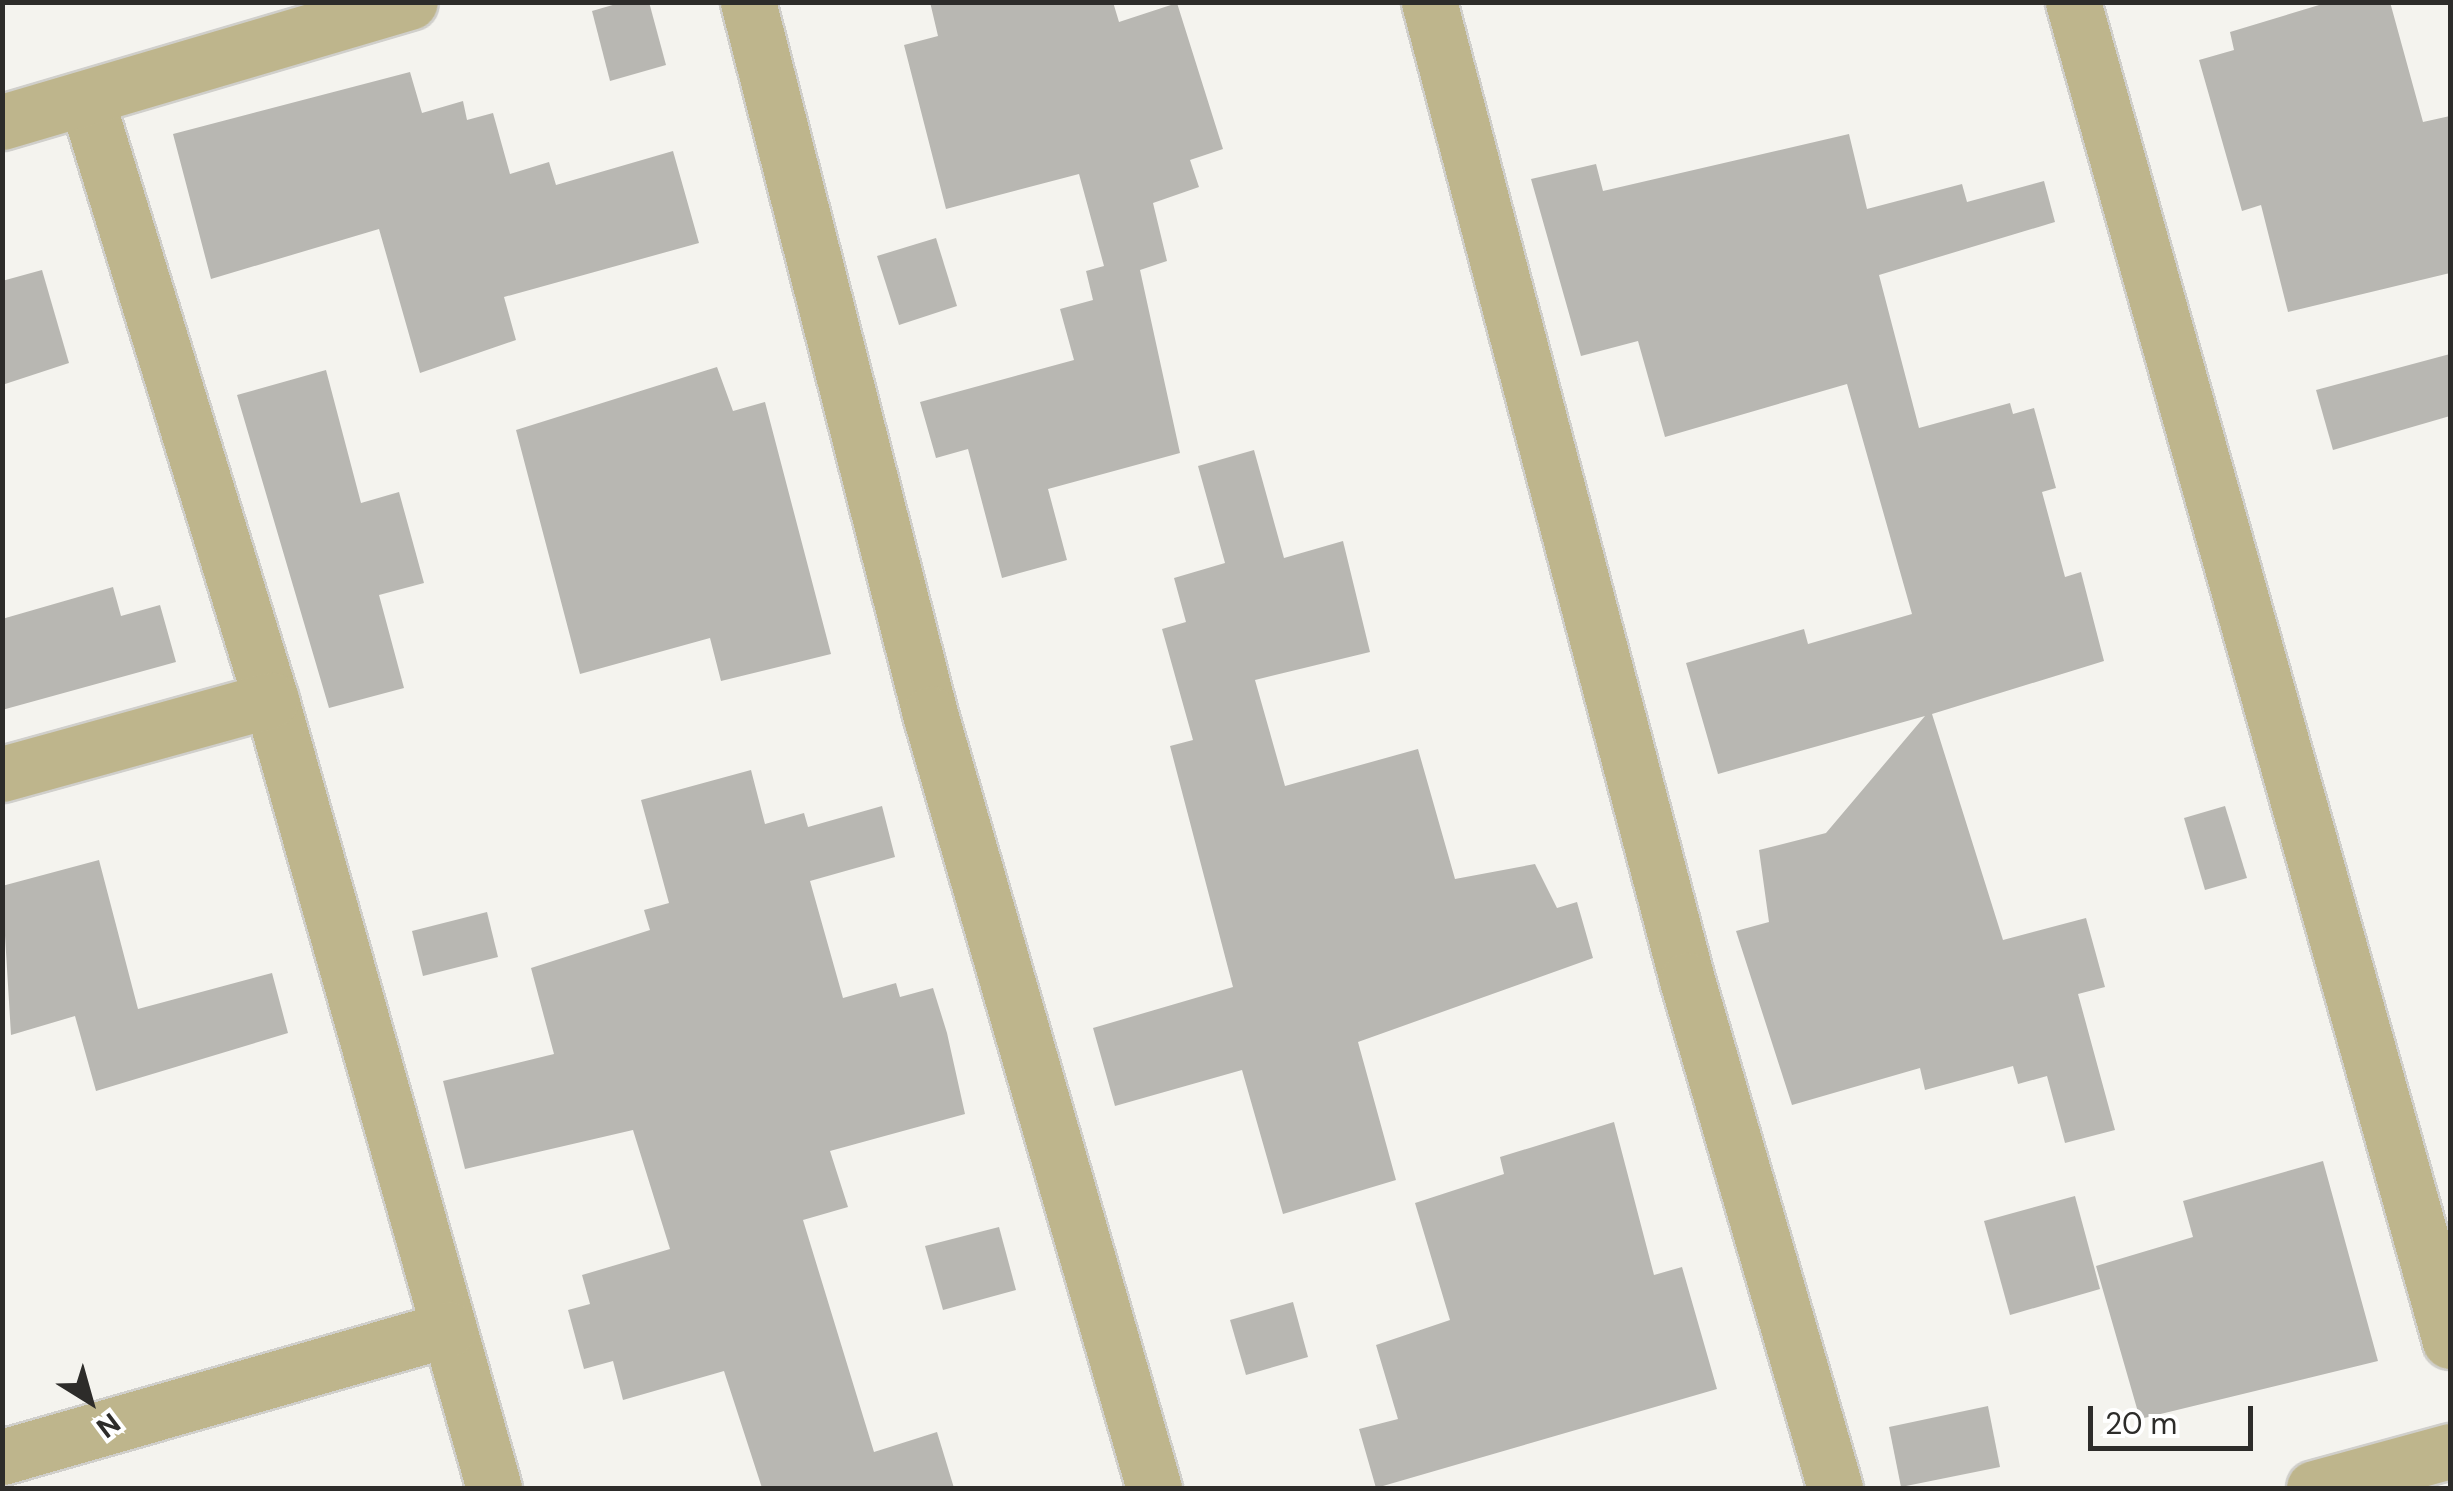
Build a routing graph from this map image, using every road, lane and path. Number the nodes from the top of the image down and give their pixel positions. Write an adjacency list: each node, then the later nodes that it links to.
1 (410, 2): 5 (street)
2 (748, 2): 14 (street)
3 (1428, 2): 15 (street)
4 (2073, 2): 10 (street)
5 (86, 98): 6 (street); 7 (street)
6 (2, 122)
7 (271, 700): 8 (street); 9 (street)
8 (2, 774)
9 (448, 1329): 12 (street); 13 (street)
10 (2450, 1342)
11 (2450, 1451): 16 (street)
12 (2, 1457)
13 (494, 1488)
14 (1154, 1488)
15 (1835, 1488)
16 (2314, 1488)

